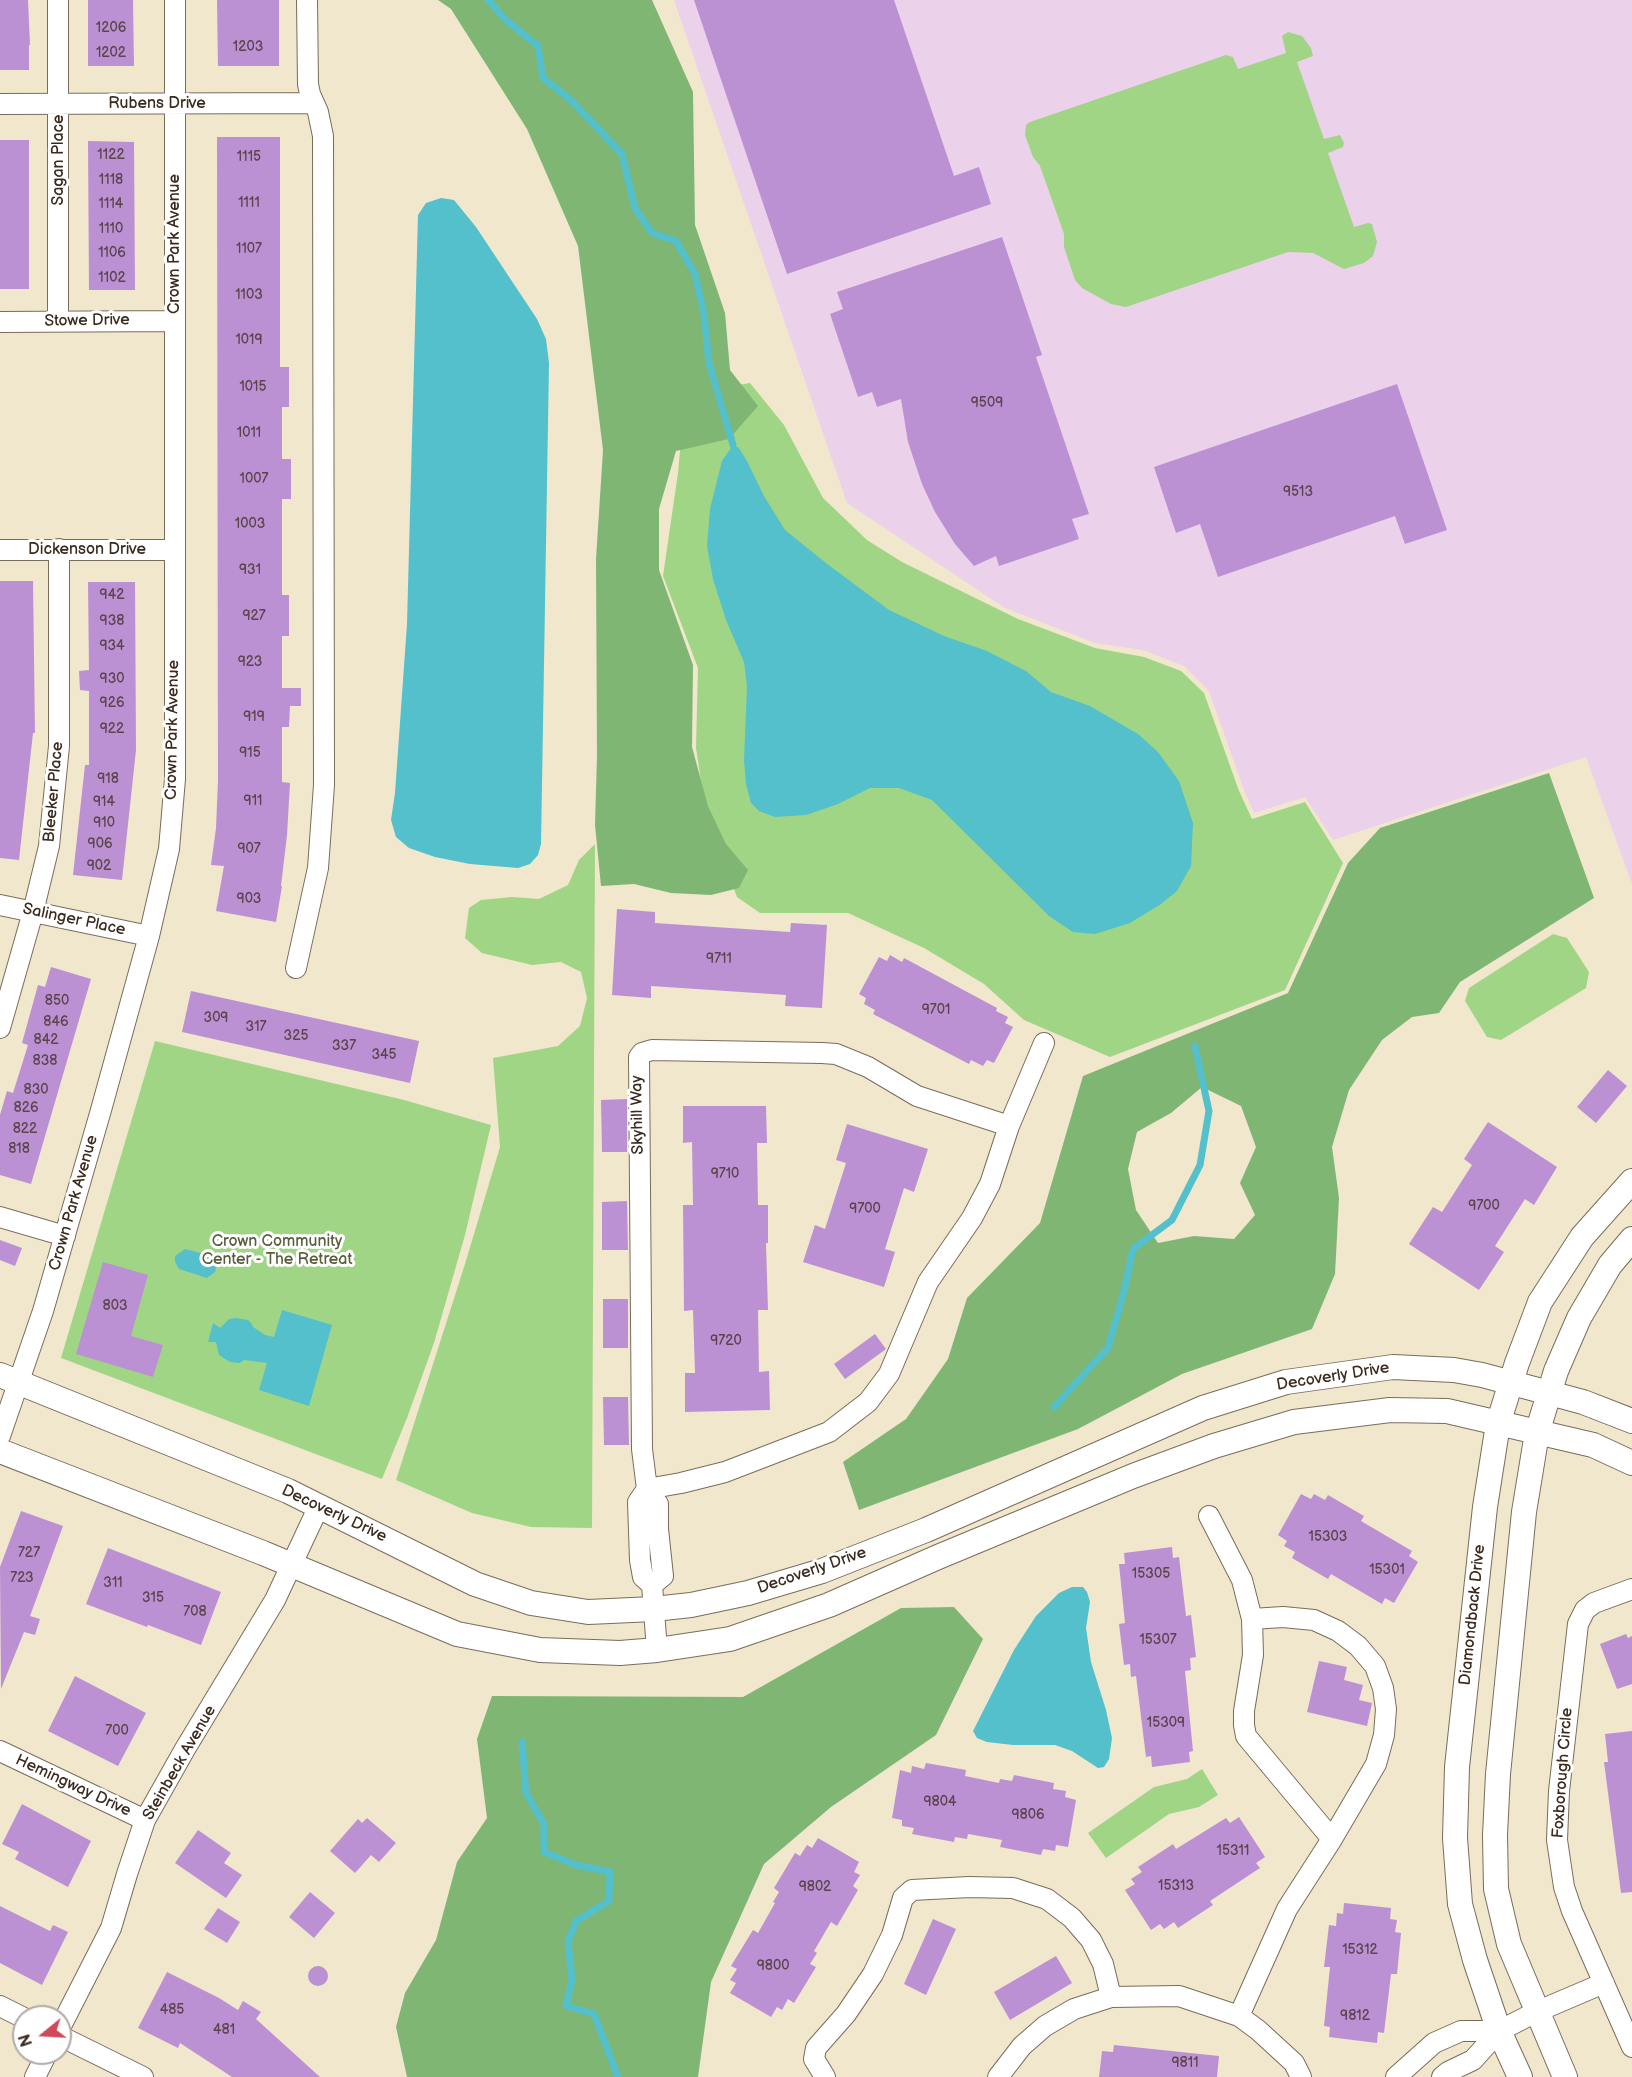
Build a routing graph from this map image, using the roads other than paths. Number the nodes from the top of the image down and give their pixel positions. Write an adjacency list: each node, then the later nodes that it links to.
1 (58, 0): 7 (street, Sagan Place)
2 (175, 0): 4 (street, Crown Park Avenue)
3 (307, 0): 5 (street)
4 (175, 103): 5 (street, Rubens Drive); 7 (street, Rubens Drive); 9 (street, Crown Park Avenue)
5 (314, 103): 17 (street)
6 (0, 104): 7 (street, Rubens Drive)
7 (59, 104): 8 (street, Sagan Place)
8 (58, 321): 9 (street, Stowe Drive); 10 (street, Stowe Drive)
9 (175, 321): 13 (street, Crown Park Avenue)
10 (0, 322)
11 (59, 549): 12 (street, Dickenson Drive); 13 (street, Dickenson Drive); 15 (street, Bleeker Place)
12 (0, 550)
13 (174, 550): 16 (street, Crown Park Avenue)
14 (0, 905): 15 (street, Salinger Place)
15 (33, 912): 16 (street, Salinger Place); 18 (street, Bleeker Place)
16 (148, 936): 23 (street, Crown Park Avenue)
17 (296, 969)
18 (0, 1028)
19 (1044, 1043): 20 (street)
20 (1009, 1126): 36 (street); 36 (street, Skyhill Way)
21 (1632, 1181): 26 (street, Diamondback Drive)
22 (0, 1217): 23 (street)
23 (65, 1236): 25 (street, Crown Park Avenue)
24 (1632, 1239): 27 (street)
25 (10, 1379): 31 (street, Crown Park Avenue); 37 (street, Decoverly Drive)
26 (1510, 1383): 27 (street, Decoverly Drive); 29 (street, Diamondback Drive); 32 (street, Decoverly Drive)
27 (1549, 1393): 28 (street, Decoverly Drive); 30 (street)
28 (1632, 1421)
29 (1498, 1424): 30 (street, Decoverly Drive); 35 (street, Decoverly Drive); 52 (street, Diamondback Drive)
30 (1537, 1433): 34 (street, Decoverly Drive); 50 (street)
31 (0, 1436)
32 (1118, 1446): 35 (street); 41 (street, Decoverly Drive)
33 (0, 1451): 39 (street, Decoverly Drive)
34 (1632, 1463)
35 (1133, 1476): 43 (street, Decoverly Drive)
36 (647, 1489): 41 (street, Skyhill Way)
37 (318, 1506): 39 (street, Steinbeck Avenue); 41 (street, Decoverly Drive)
38 (1209, 1516): 42 (street)
39 (292, 1565): 43 (street, Decoverly Drive); 45 (street, Steinbeck Avenue)
40 (1632, 1588): 47 (street, Foxborough Circle)
41 (654, 1609): 43 (street, Skyhill Way)
42 (1252, 1619): 46 (street); 46 (street)
43 (657, 1650)
44 (0, 1751): 45 (street, Hemingway Drive)
45 (145, 1820): 49 (street, Steinbeck Avenue)
46 (1332, 1839): 51 (street)
47 (1604, 1983): 50 (street); 54 (street, Foxborough Circle)
48 (1111, 1997): 51 (street); 56 (street); 57 (street)
49 (72, 2005)
50 (1536, 2012): 52 (street); 62 (street)
51 (1239, 2016): 58 (street)
52 (1499, 2031): 59 (street); 60 (street); 61 (street, Diamondback Drive)
53 (72, 2042): 55 (street)
54 (1632, 2048)
55 (143, 2077)
56 (825, 2077)
57 (998, 2077)
58 (1301, 2077)
59 (1396, 2077)
60 (1442, 2077)
61 (1521, 2077)
62 (1565, 2077)

